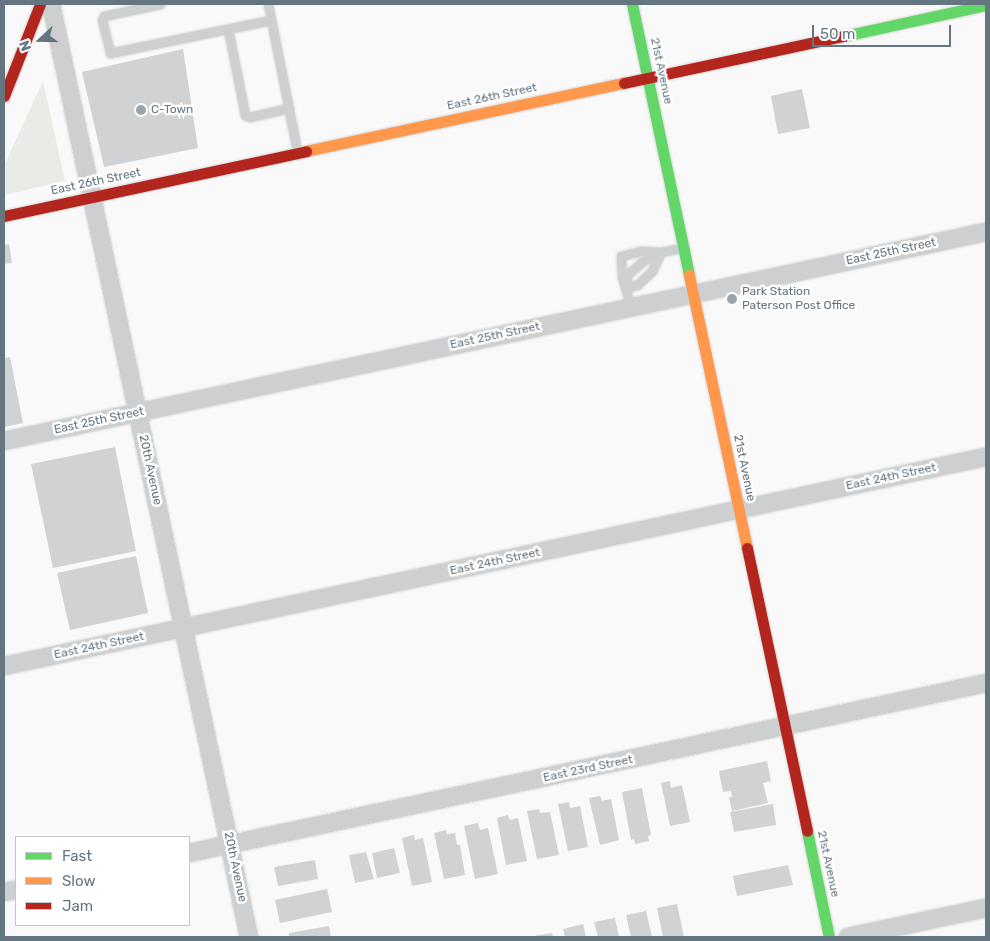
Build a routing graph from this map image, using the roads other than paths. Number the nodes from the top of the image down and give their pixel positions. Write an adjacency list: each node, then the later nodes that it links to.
1 (40, 4): 10 (street)
2 (51, 4): 13 (street, 20th Avenue)
3 (160, 4): 8 (lane)
4 (268, 4): 7 (lane)
5 (632, 4): 9 (street, 21st Avenue)
6 (986, 5): 9 (street, East 26th Street)
7 (271, 20): 8 (lane); 11 (lane)
8 (228, 29): 11 (lane)
9 (648, 78): 12 (street, East 26th Street); 16 (street, 21st Avenue)
10 (4, 96)
11 (289, 108): 12 (lane)
12 (297, 153): 13 (street, East 26th Street)
13 (91, 197): 14 (street, East 26th Street); 21 (street, 20th Avenue)
14 (4, 216)
15 (986, 232): 19 (street, East 25th Street)
16 (684, 248): 17 (lane); 19 (street, 21st Avenue)
17 (661, 252): 18 (lane); 18 (lane); 18 (lane)
18 (626, 288): 20 (lane)
19 (694, 294): 20 (street, East 25th Street); 24 (street, 21st Avenue)
20 (631, 308): 21 (street, East 25th Street)
21 (138, 412): 22 (street, East 25th Street); 25 (street, 20th Avenue)
22 (4, 441)
23 (986, 457): 24 (street, East 24th Street)
24 (739, 510): 25 (street, East 24th Street); 28 (street, 21st Avenue)
25 (184, 628): 26 (street, East 24th Street); 29 (street, 20th Avenue)
26 (4, 666)
27 (986, 683): 28 (street, East 23rd Street)
28 (785, 727): 29 (street, East 23rd Street); 33 (street, 21st Avenue)
29 (230, 845): 30 (street, East 23rd Street); 32 (street, 20th Avenue)
30 (190, 854)
31 (986, 908): 34 (street)
32 (250, 937)
33 (829, 937)
34 (848, 937)

